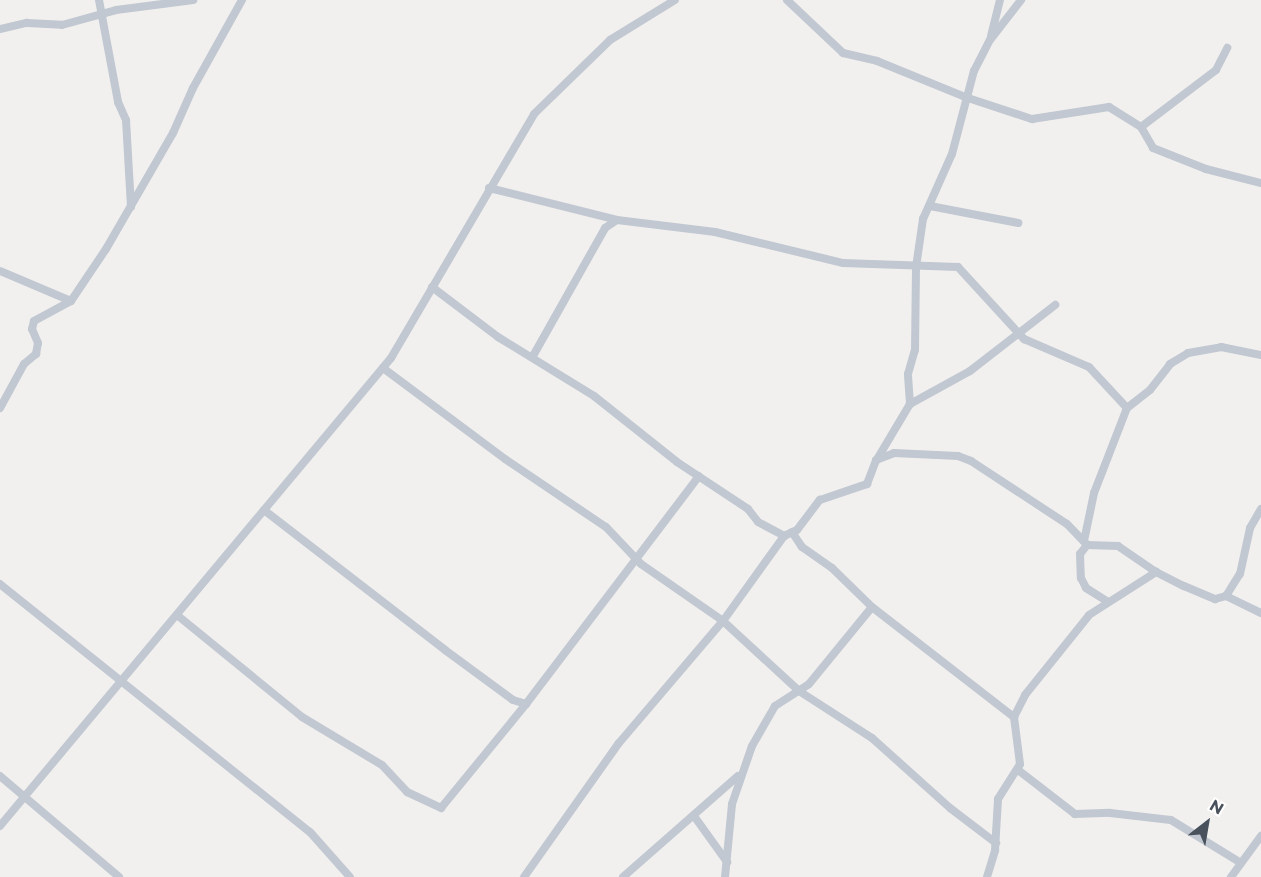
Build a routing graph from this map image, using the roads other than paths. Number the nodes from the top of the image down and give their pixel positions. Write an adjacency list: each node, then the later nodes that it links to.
1 (99, 0): 8 (street)
2 (193, 0): 8 (street)
3 (242, 0): 17 (street)
4 (675, 0): 15 (street)
5 (787, 0): 12 (street)
6 (1000, 0): 10 (street)
7 (1021, 0): 10 (street)
8 (100, 15): 9 (street); 17 (street)
9 (0, 29)
10 (990, 40): 12 (street)
11 (1227, 48): 13 (street)
12 (965, 97): 13 (street); 16 (street)
13 (1142, 127): 14 (street)
14 (1261, 183)
15 (489, 188): 18 (street); 22 (street)
16 (930, 206): 19 (street); 20 (street)
17 (131, 207): 23 (street)
18 (617, 220): 20 (street); 27 (street)
19 (1018, 223)
20 (916, 267): 25 (street); 29 (street)
21 (0, 271): 23 (street)
22 (432, 287): 27 (street); 28 (street)
23 (70, 301): 30 (street)
24 (1055, 304): 25 (street)
25 (1022, 334): 29 (street); 31 (street)
26 (1261, 355): 31 (street)
27 (533, 356): 33 (street)
28 (383, 368): 34 (street); 38 (street)
29 (910, 404): 32 (street)
30 (0, 408)
31 (1127, 408): 37 (street)
32 (876, 461): 36 (street); 37 (street)
33 (699, 476): 36 (street); 38 (street)
34 (264, 510): 45 (street); 49 (street)
35 (1260, 513): 41 (street)
36 (788, 534): 43 (street); 46 (street)
37 (1085, 543): 39 (street); 42 (street)
38 (636, 559): 46 (street); 49 (street)
39 (1156, 572): 41 (street); 42 (street)
40 (0, 584): 47 (street)
41 (1226, 596): 44 (street)
42 (1107, 602): 50 (street)
43 (872, 607): 48 (street); 50 (street)
44 (1261, 613)
45 (177, 615): 47 (street); 49 (street)
46 (723, 621): 48 (street); 63 (street)
47 (119, 682): 54 (street); 62 (street)
48 (800, 691): 53 (street); 58 (street)
49 (526, 704)
50 (1014, 717): 51 (street)
51 (1018, 770): 58 (street); 60 (street)
52 (0, 776): 54 (street)
53 (739, 776): 55 (street); 59 (street)
54 (23, 796): 56 (street); 61 (street)
55 (694, 816): 59 (street); 64 (street)
56 (0, 826)
57 (1261, 836): 60 (street)
58 (996, 843): 66 (street)
59 (727, 862): 65 (street)
60 (1241, 863): 67 (street)
61 (119, 877)
62 (350, 877)
63 (524, 877)
64 (623, 877)
65 (725, 877)
66 (987, 877)
67 (1231, 877)

